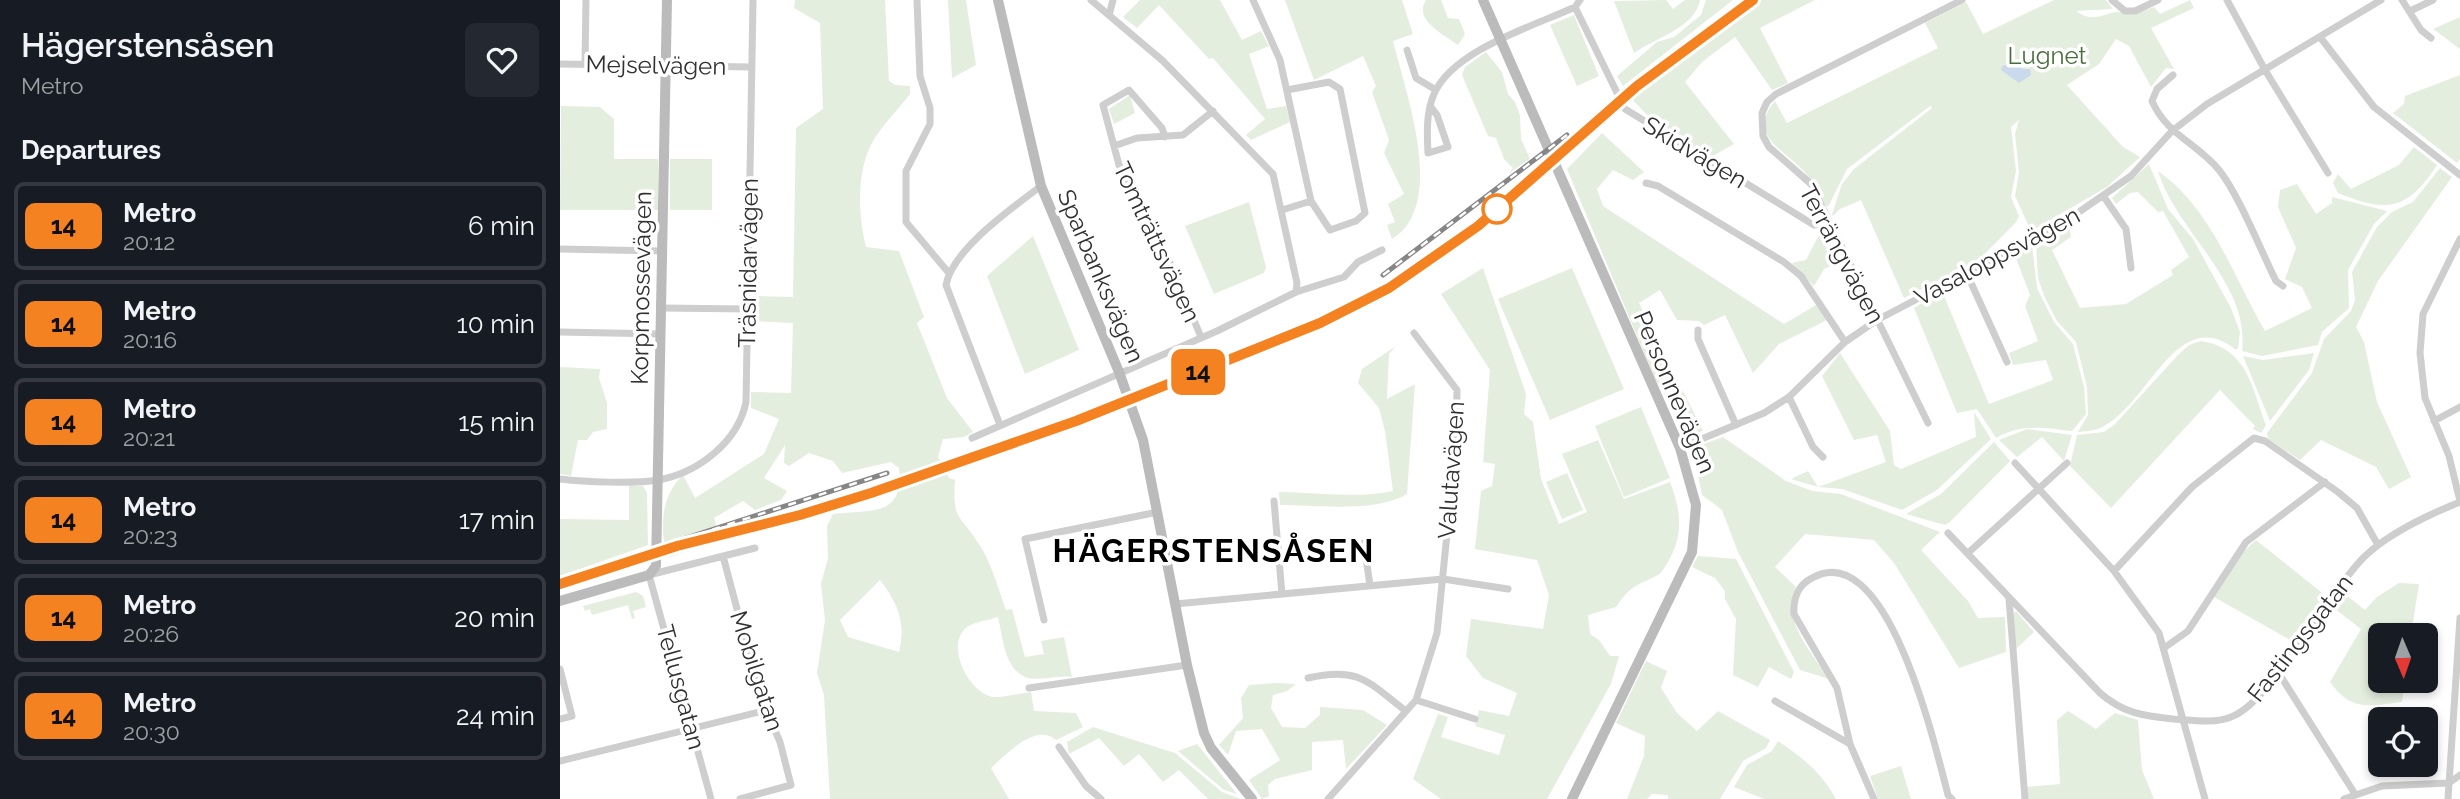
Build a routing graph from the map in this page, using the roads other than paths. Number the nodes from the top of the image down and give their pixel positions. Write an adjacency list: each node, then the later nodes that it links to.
1 (586, 0): 25 (street)
2 (667, 0): 26 (street, Korpmossevägen)
3 (753, 0): 27 (street, Träsnidarvägen)
4 (917, 0): 50 (street)
5 (998, 0): 40 (street, Sparbanksvägen)
6 (1091, 0): 19 (street)
7 (1113, 0): 19 (street)
8 (1253, 0): 30 (street)
9 (1483, 0): 22 (street, Personnevägen)
10 (1962, 0): 44 (street, Terrängvägen)
11 (2112, 0): 12 (street)
12 (2158, 0)
13 (2227, 0): 28 (street)
14 (2381, 0): 20 (street, Vasaloppsvägen)
15 (2402, 0): 18 (street)
16 (2433, 0): 18 (street)
17 (1577, 4): 22 (street); 44 (street, Skidvägen)
18 (2410, 11): 21 (street)
19 (1109, 15): 33 (street)
20 (2320, 37): 28 (street, Vasaloppsvägen); 38 (street)
21 (2431, 38)
22 (1503, 40): 31 (street); 72 (street, Personnevägen)
23 (1407, 50): 31 (street)
24 (560, 64): 25 (street, Mejselvägen)
25 (585, 64): 26 (street, Mejselvägen)
26 (666, 66): 27 (street, Mejselvägen); 48 (street, Korpmossevägen)
27 (752, 67): 55 (street, Träsnidarvägen)
28 (2264, 70): 34 (street, Vasaloppsvägen); 37 (street)
29 (2173, 75): 34 (street)
30 (1287, 90): 42 (street); 42 (street)
31 (1436, 90): 32 (street)
32 (1430, 106): 32 (street)
33 (1213, 111): 35 (street, Tomträttsvägen); 43 (street)
34 (2172, 131): 41 (street, Vasaloppsvägen); 52 (street)
35 (1165, 137): 36 (street, Tomträttsvägen); 36 (street, Tomträttsvägen)
36 (1114, 146): 61 (street, Tomträttsvägen)
37 (2328, 173)
38 (2460, 175)
39 (1646, 183): 62 (street)
40 (1041, 186): 50 (street); 64 (street, Sparbanksvägen)
41 (2104, 197): 49 (street, Vasaloppsvägen); 51 (street, Vasaloppsvägen)
42 (1311, 201): 43 (street)
43 (1282, 210): 53 (street)
44 (1827, 223): 56 (street, Terrängvägen)
45 (2460, 239): 67 (street)
46 (560, 249): 48 (street)
47 (1382, 250): 53 (street)
48 (662, 251): 54 (street, Korpmossevägen)
49 (2131, 268)
50 (948, 272): 69 (street)
51 (1967, 274): 56 (street, Vasaloppsvägen); 63 (street)
52 (2283, 286)
53 (1296, 292): 61 (street)
54 (661, 307): 55 (street); 60 (street, Korpmossevägen)
55 (748, 309): 77 (street, Träsnidarvägen)
56 (1877, 320): 62 (street, Vasaloppsvägen); 68 (street, Terrängvägen)
57 (1698, 330): 70 (street)
58 (560, 332): 60 (street)
59 (1414, 333): 91 (street, Valutavägen)
60 (661, 334): 77 (street, Korpmossevägen)
61 (1201, 337): 64 (street)
62 (1845, 342): 65 (street, Vasaloppsvägen)
63 (2007, 362)
64 (1119, 372): 69 (street); 82 (street, Sparbanksvägen)
65 (1789, 397): 70 (street, Vasaloppsvägen); 73 (street)
66 (2460, 407): 67 (street)
67 (2434, 421): 81 (street)
68 (1928, 423)
69 (1000, 425): 71 (street)
70 (1736, 425): 72 (street, Vasaloppsvägen)
71 (972, 438)
72 (1679, 448): 125 (street, Personnevägen)
73 (1822, 457)
74 (2015, 463): 79 (street)
75 (2067, 463): 79 (street)
76 (560, 479): 77 (street)
77 (658, 480): 90 (street, Korpmossevägen)
78 (2325, 482): 85 (street); 89 (street); 100 (street)
79 (2038, 489): 87 (street); 89 (street)
80 (1274, 501): 94 (street)
81 (2460, 502): 85 (street, Fastingsgatan)
82 (1158, 512): 97 (street, Sparbanksvägen); 99 (street)
83 (1948, 533): 87 (street, Fastingsgatan)
84 (1364, 543): 92 (street)
85 (2378, 545): 103 (street, Fastingsgatan)
86 (755, 548): 88 (street)
87 (1968, 553): 95 (street, Fastingsgatan)
88 (723, 556): 90 (street); 108 (street, Mobilgatan)
89 (2113, 571): 100 (street)
90 (649, 575): 96 (street); 113 (street, Tellusgatan)
91 (1443, 579): 92 (street); 93 (street); 106 (street, Valutavägen)
92 (1370, 586): 94 (street)
93 (1508, 589)
94 (1282, 594): 97 (street)
95 (2009, 598): 112 (street, Fastingsgatan); 128 (street)
96 (560, 601)
97 (1175, 604): 101 (street, Sparbanksvägen)
98 (2460, 618): 118 (street)
99 (1044, 620)
100 (2164, 648): 112 (street)
101 (1187, 665): 105 (street); 124 (street, Sparbanksvägen)
102 (560, 669): 110 (street)
103 (2278, 672): 112 (street, Fastingsgatan); 119 (street)
104 (1308, 678): 109 (street)
105 (1029, 688)
106 (1416, 700): 109 (street, Valutavägen); 111 (street)
107 (1775, 701): 114 (street)
108 (766, 710): 113 (street); 122 (street, Mobilgatan)
109 (1406, 711): 120 (street, Valutavägen)
110 (560, 719)
111 (1475, 719)
112 (2184, 719): 129 (street)
113 (693, 729): 116 (street); 121 (street, Tellusgatan)
114 (1850, 744): 126 (street); 127 (street)
115 (1059, 747): 123 (street)
116 (560, 761)
117 (2460, 775): 118 (street)
118 (2449, 783): 119 (street); 131 (street)
119 (2355, 794): 130 (street)
120 (1333, 797)
121 (711, 799)
122 (740, 799)
123 (1101, 799)
124 (1252, 799)
125 (1572, 799)
126 (1874, 799)
127 (1952, 799)
128 (2025, 799)
129 (2205, 799)
130 (2344, 799)
131 (2448, 799)

